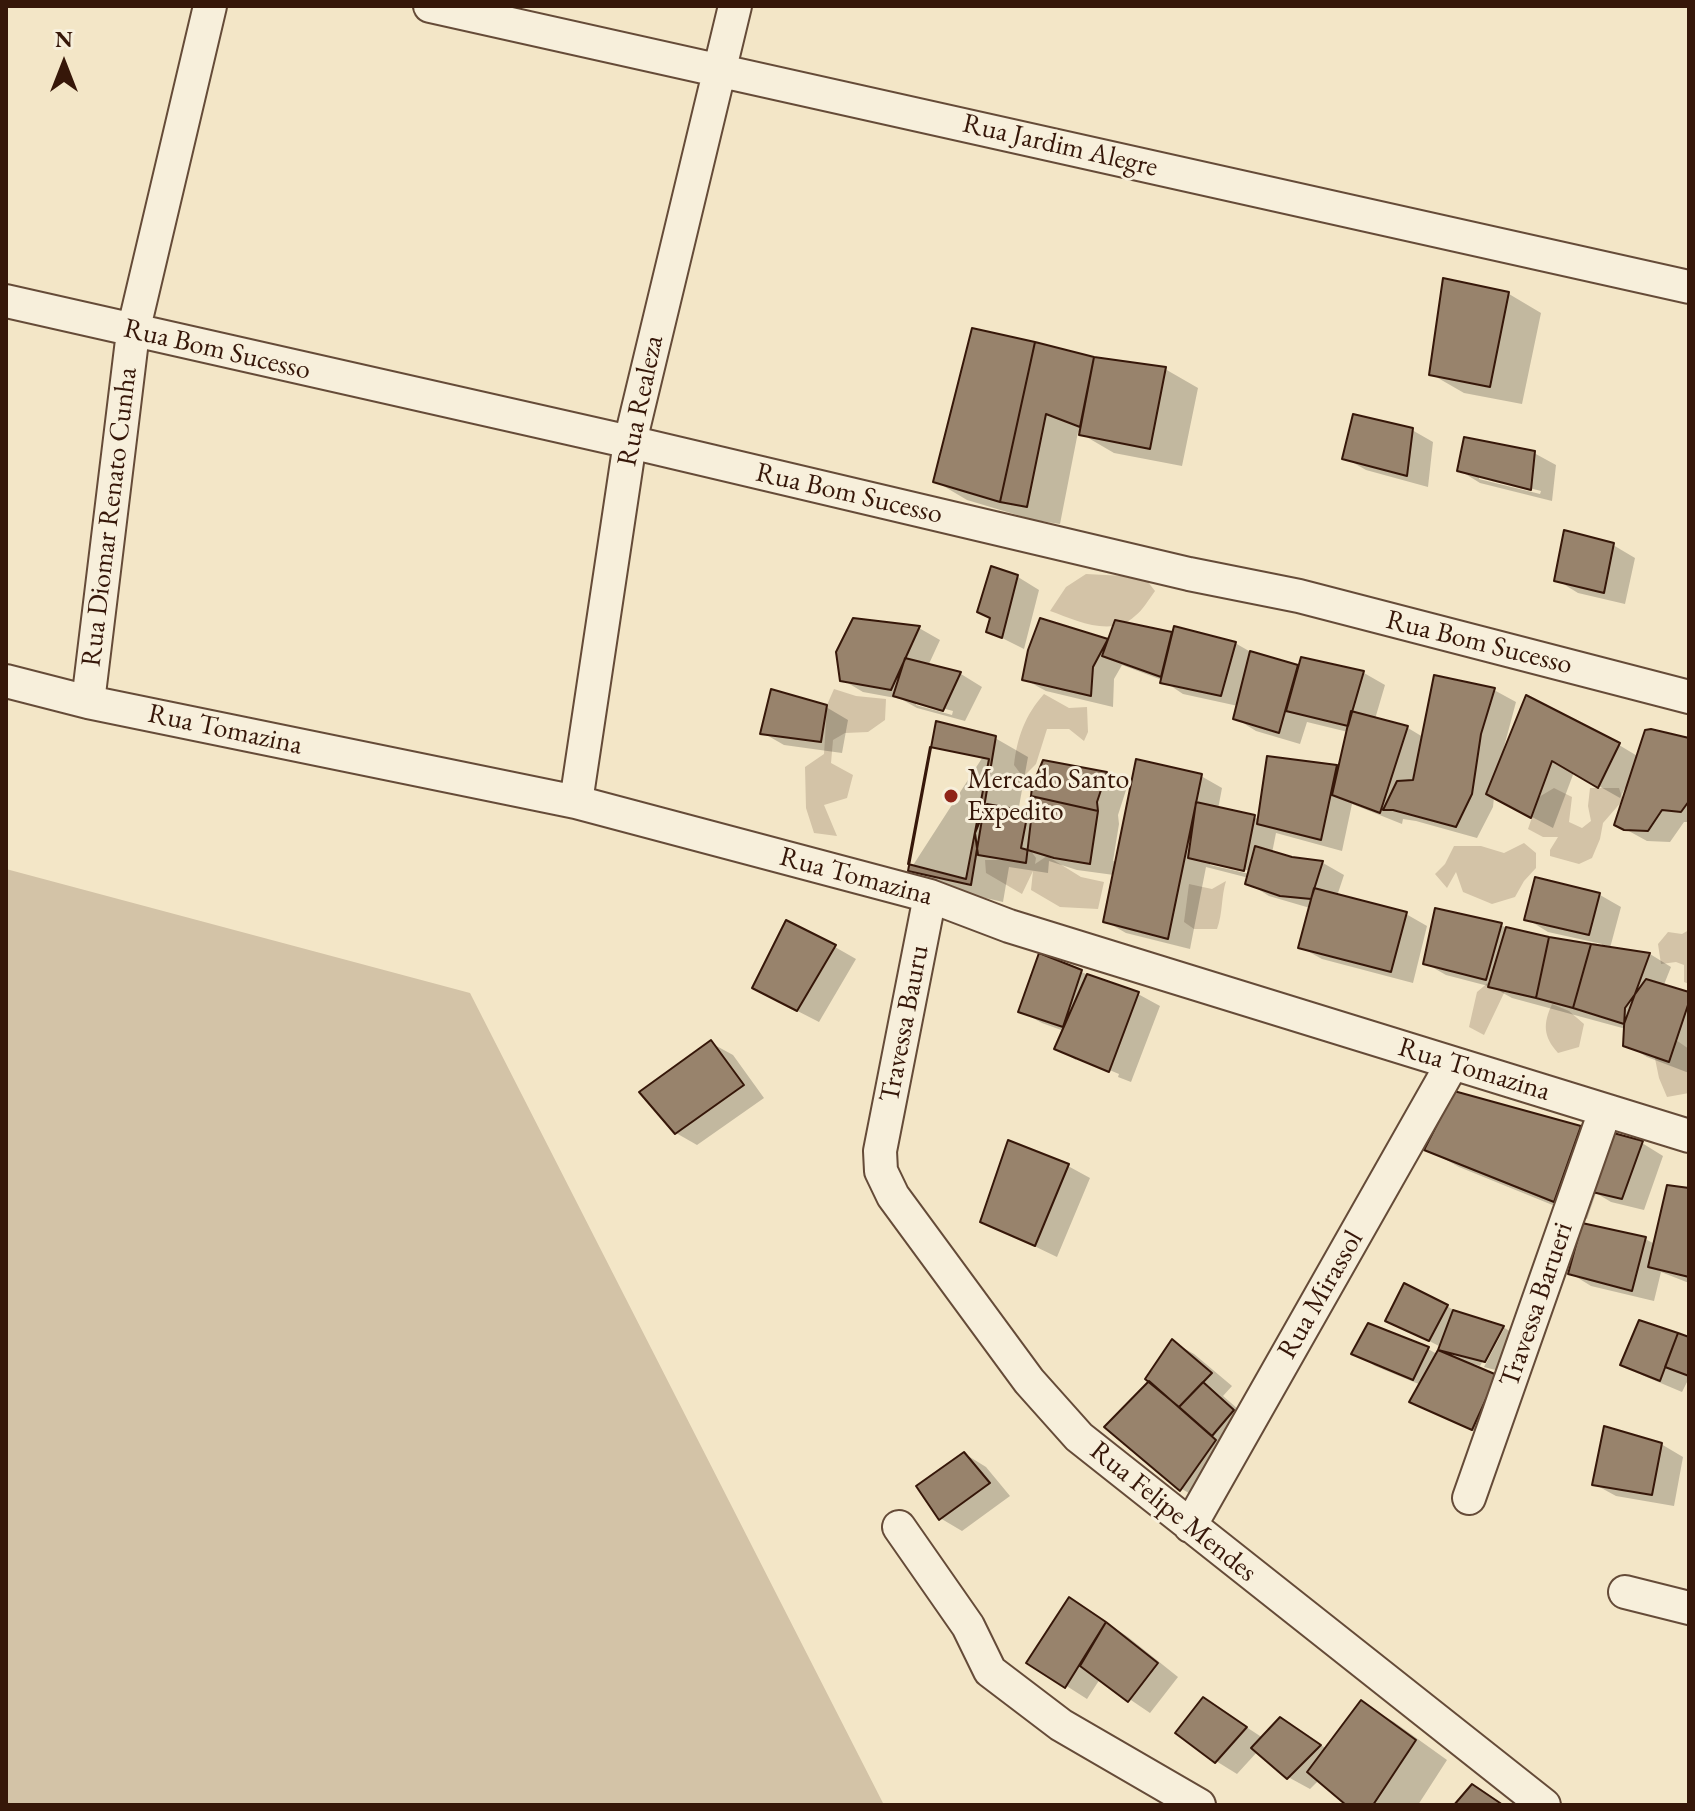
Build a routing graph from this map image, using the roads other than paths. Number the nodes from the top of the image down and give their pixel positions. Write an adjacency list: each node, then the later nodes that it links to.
1 (210, 6): 7 (street, Rua Diomar Renato Cunha)
2 (430, 6): 4 (street, Rua Jardim Alegre)
3 (735, 6): 4 (street, Rua Realeza)
4 (719, 69): 5 (street, Rua Jardim Alegre); 8 (street, Rua Realeza)
5 (1689, 287)
6 (6, 301): 7 (street, Rua Bom Sucesso)
7 (133, 332): 8 (street, Rua Bom Sucesso); 11 (street, Rua Diomar Renato Cunha)
8 (630, 442): 10 (street, Rua Bom Sucesso); 12 (street, Rua Realeza)
9 (6, 681): 11 (street, Rua Tomazina)
10 (1689, 697)
11 (88, 702): 12 (street, Rua Tomazina)
12 (576, 802): 13 (street, Rua Tomazina)
13 (930, 896): 14 (street, Rua Tomazina); 17 (street, Travessa Bauru)
14 (1452, 1064): 15 (street, Rua Tomazina); 19 (street, Rua Mirassol)
15 (1605, 1111): 16 (street, Rua Tomazina); 18 (street, Travessa Barueri)
16 (1689, 1136)
17 (880, 1151): 19 (street, Rua Felipe Mendes)
18 (1469, 1498)
19 (1190, 1526): 24 (street, Rua Felipe Mendes)
20 (899, 1527): 23 (street)
21 (1625, 1592): 22 (street)
22 (1689, 1608)
23 (1199, 1805)
24 (1544, 1805)

